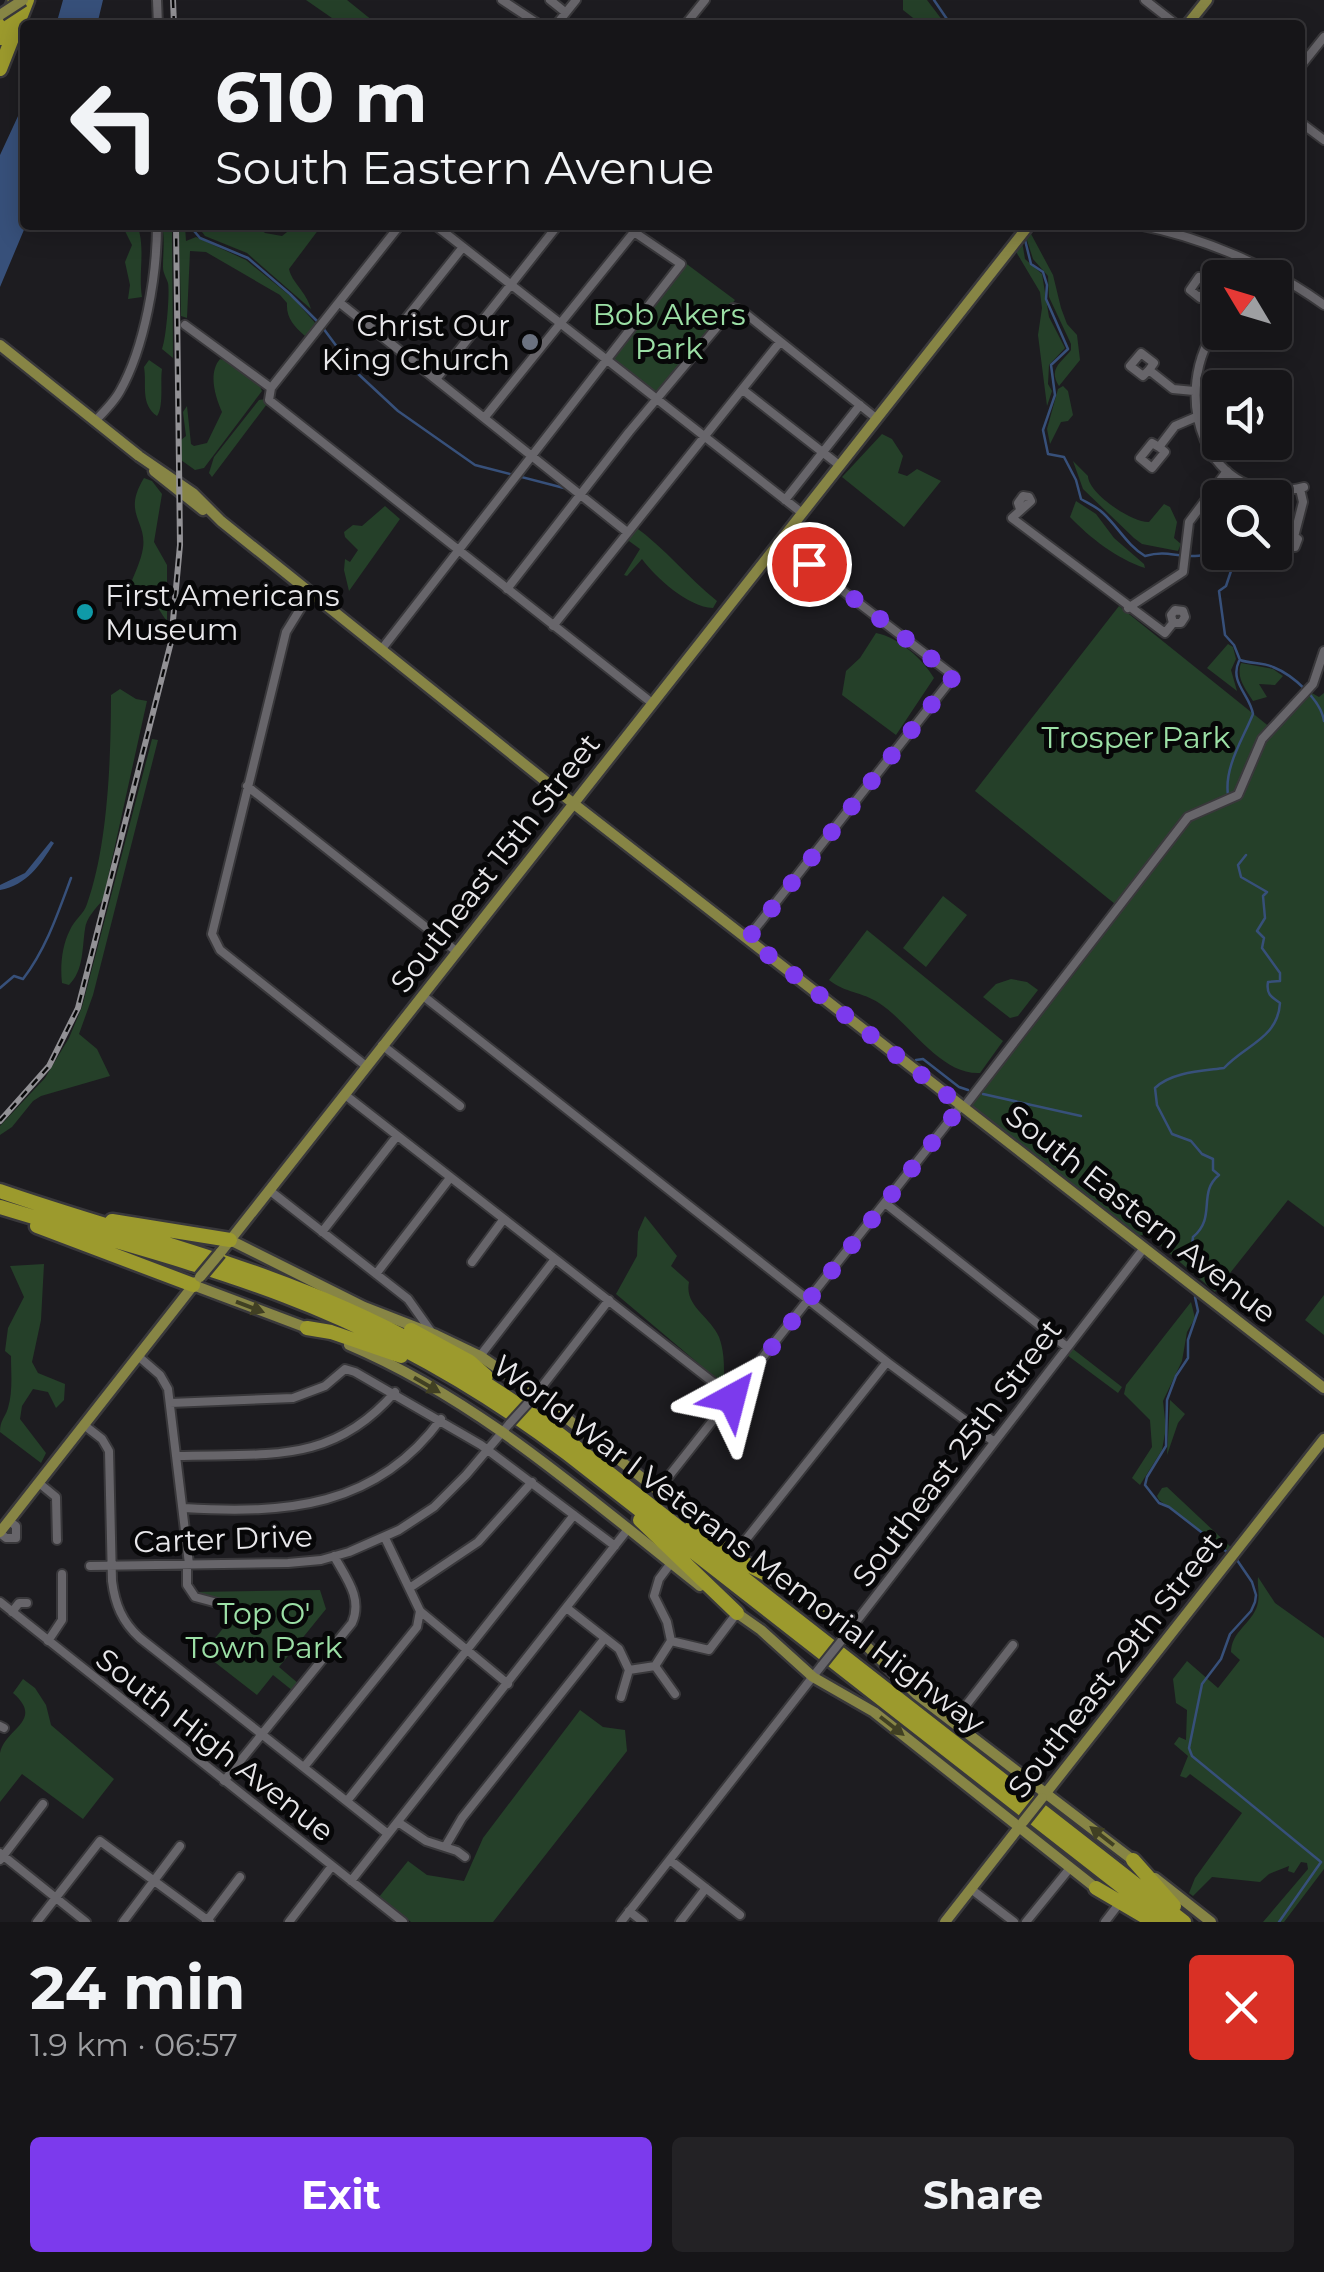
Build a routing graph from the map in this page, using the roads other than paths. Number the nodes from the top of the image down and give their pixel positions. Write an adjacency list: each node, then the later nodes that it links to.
1 (12, 0): 16 (highway)
2 (25, 0): 10 (main road, bridge); 19 (highway)
3 (502, 0): 11 (street)
4 (550, 0): 9 (street)
5 (576, 0): 9 (street)
6 (705, 0): 13 (street)
7 (1144, 0): 14 (street)
8 (1207, 0): 15 (main road)
9 (566, 12): 12 (street)
10 (0, 15)
11 (532, 20)
12 (560, 20)
13 (689, 20)
14 (1170, 20)
15 (1191, 20)
16 (1, 35)
17 (1324, 37): 18 (street)
18 (1305, 62)
19 (0, 69)
20 (158, 230): 49 (street)
21 (396, 230): 30 (street)
22 (442, 230): 26 (street)
23 (554, 230): 28 (street)
24 (1025, 230): 48 (main road, Southeast 15th Street)
25 (1165, 230): 27 (street)
26 (463, 246): 28 (street); 34 (street)
27 (1241, 260)
28 (511, 284): 32 (street); 40 (street)
29 (1292, 287): 31 (street)
30 (340, 303): 34 (street); 41 (street)
31 (1324, 305)
32 (559, 322): 38 (street); 38 (street); 46 (street)
33 (185, 325): 41 (street)
34 (388, 341): 40 (street)
35 (780, 342): 42 (street); 44 (street); 45 (street)
36 (0, 345): 49 (main road, South Eastern Avenue)
37 (1203, 350): 43 (street)
38 (607, 360): 44 (street); 54 (street)
39 (1149, 370): 43 (street)
40 (437, 378): 46 (street)
41 (271, 388): 65 (street)
42 (743, 390): 51 (street); 53 (street)
43 (1194, 392): 47 (street)
44 (657, 398): 51 (street); 58 (street)
45 (860, 404): 48 (street); 53 (street)
46 (485, 417): 54 (street)
47 (1196, 417): 50 (street); 52 (street)
48 (876, 418): 56 (main road, Southeast 15th Street)
49 (96, 421): 67 (main road, South Eastern Avenue)
50 (1202, 431)
51 (706, 438): 59 (street); 62 (street)
52 (1159, 447)
53 (821, 452): 56 (street); 59 (street)
54 (533, 456): 58 (street); 65 (street)
55 (1216, 460): 57 (street)
56 (839, 466): 61 (main road, Southeast 15th Street)
57 (1227, 471): 63 (street); 68 (street)
58 (582, 495): 62 (street); 66 (street)
59 (785, 500): 61 (street)
60 (1020, 509): 68 (street)
61 (802, 512): 64 (main road, Southeast 15th Street)
62 (627, 532): 70 (street)
63 (1294, 538)
64 (779, 542): 74 (main road, Southeast 15th Street); 77 (street)
65 (459, 548): 66 (street); 71 (street)
66 (508, 589): 70 (street)
67 (310, 593): 71 (main road, South Eastern Avenue); 75 (street)
68 (1128, 608): 69 (street)
69 (1173, 624)
70 (553, 626): 74 (street)
71 (381, 650): 76 (main road, South Eastern Avenue)
72 (1324, 652): 73 (street)
73 (1313, 687): 84 (street)
74 (652, 703): 76 (main road, Southeast 15th Street)
75 (247, 786): 78 (street); 81 (street)
76 (574, 804): 77 (main road, South Eastern Avenue); 78 (main road, Southeast 15th Street)
77 (748, 939): 84 (main road, South Eastern Avenue)
78 (456, 952): 79 (main road, Southeast 15th Street)
79 (422, 995): 80 (main road, Southeast 15th Street); 101 (street)
80 (382, 1045): 81 (main road, Southeast 15th Street); 83 (street)
81 (366, 1066): 82 (main road, Southeast 15th Street)
82 (344, 1094): 85 (street); 87 (main road, Southeast 15th Street)
83 (460, 1106)
84 (962, 1107): 89 (street); 95 (main road, South Eastern Avenue)
85 (398, 1136): 86 (street); 93 (street)
86 (450, 1178): 92 (street); 98 (street)
87 (268, 1190): 93 (street); 94 (main road, Southeast 15th Street)
88 (0, 1191): 91 (highway, World War I Veterans Memorial Highway)
89 (885, 1204): 101 (street); 107 (street)
90 (0, 1208): 99 (highway); 111 (highway, World War I Veterans Memorial Highway)
91 (68, 1215): 94 (highway); 115 (highway, World War I Veterans Memorial Highway)
92 (503, 1220): 96 (street); 97 (street)
93 (322, 1232): 98 (street)
94 (230, 1240): 99 (main road, Southeast 15th Street, bridge); 103 (main road)
95 (1144, 1248): 107 (street, Southeast 25th Street); 112 (main road, South Eastern Avenue)
96 (556, 1259): 102 (street); 109 (street)
97 (472, 1262)
98 (376, 1274): 100 (street)
99 (197, 1281): 105 (main road, one-way to 105); 108 (main road, Southeast 15th Street)
100 (402, 1295): 104 (street); 106 (street)
101 (809, 1299): 110 (street); 114 (street)
102 (609, 1300): 114 (street); 115 (street, Carter Drive)
103 (364, 1307): 104 (main road); 115 (highway)
104 (392, 1318): 106 (main road)
105 (307, 1328): 111 (highway); 119 (main road, one-way to 119)
106 (436, 1335): 109 (main road)
107 (1067, 1347): 121 (street, Southeast 25th Street)
108 (138, 1356): 116 (street); 118 (main road, Southeast 15th Street)
109 (480, 1356): 115 (main road)
110 (887, 1362): 121 (street); 137 (street)
111 (449, 1373): 124 (highway, World War I Veterans Memorial Highway)
112 (1324, 1388)
113 (395, 1392): 116 (street); 117 (street); 123 (street)
114 (732, 1398): 127 (street)
115 (527, 1400): 119 (street, Carter Drive, bridge); 124 (highway, World War I Veterans Memorial Highway); 127 (main road)
116 (170, 1403): 123 (street)
117 (441, 1420): 122 (street); 130 (street)
118 (84, 1425): 125 (main road, Southeast 15th Street); 141 (street)
119 (507, 1428): 122 (street, Carter Drive); 132 (main road)
120 (1324, 1439): 170 (main road, Southeast 29th Street)
121 (993, 1441): 154 (street, Southeast 25th Street)
122 (487, 1449): 126 (street); 134 (street, Carter Drive)
123 (176, 1456): 130 (street)
124 (605, 1476): 144 (highway); 152 (highway); 209 (highway, World War I Veterans Memorial Highway); 210 (highway, World War I Veterans Memorial Highway)
125 (39, 1482): 128 (street); 133 (main road, Southeast 15th Street)
126 (532, 1482): 131 (street); 145 (street)
127 (658, 1490): 137 (main road)
128 (53, 1494): 129 (street); 135 (street)
129 (38, 1496)
130 (184, 1508): 140 (street)
131 (574, 1515): 136 (street); 159 (street)
132 (628, 1530): 136 (street); 139 (main road)
133 (0, 1532)
134 (385, 1538): 138 (street, Carter Drive); 145 (street)
135 (58, 1540)
136 (615, 1546): 149 (street)
137 (736, 1552): 144 (main road)
138 (334, 1556): 140 (street, Carter Drive); 167 (street)
139 (671, 1563): 152 (main road); 157 (street)
140 (188, 1564): 141 (street, Carter Drive); 148 (street)
141 (112, 1565): 142 (street, Carter Drive); 167 (street)
142 (90, 1566)
143 (62, 1574): 156 (street)
144 (766, 1574): 154 (main road)
145 (411, 1587): 150 (street)
146 (0, 1602): 151 (street, South High Avenue)
147 (27, 1603): 151 (street)
148 (236, 1608)
149 (568, 1609): 155 (street); 163 (street)
150 (420, 1611): 153 (street); 153 (street)
151 (12, 1612): 156 (street, South High Avenue)
152 (737, 1613): 157 (street); 162 (main road)
153 (424, 1624): 159 (street); 168 (street)
154 (846, 1635): 162 (street, Southeast 25th Street, bridge); 166 (main road)
155 (605, 1638): 161 (street); 177 (street)
156 (48, 1641): 169 (street, South High Avenue)
157 (671, 1641): 160 (street)
158 (1013, 1645): 166 (street)
159 (466, 1651): 163 (street); 171 (street)
160 (655, 1666): 161 (street); 164 (street)
161 (629, 1670): 165 (street)
162 (812, 1677): 174 (main road, one-way to 174); 180 (street, Southeast 25th Street)
163 (508, 1684): 173 (street)
164 (675, 1694)
165 (620, 1697)
166 (953, 1722): 170 (main road)
167 (262, 1734): 168 (street); 169 (street)
168 (304, 1768): 171 (street)
169 (224, 1781): 182 (street, South High Avenue)
170 (1044, 1795): 174 (main road, Southeast 29th Street, bridge); 181 (main road, one-way to 170)
171 (346, 1801): 175 (street)
172 (43, 1804): 178 (street)
173 (398, 1822): 175 (street); 177 (street)
174 (1021, 1825): 183 (main road); 189 (main road, Southeast 29th Street)
175 (388, 1834): 186 (street)
176 (180, 1846): 185 (street)
177 (445, 1846): 179 (street)
178 (1, 1856): 190 (street)
179 (465, 1857)
180 (670, 1860): 187 (street); 192 (street, Southeast 25th Street)
181 (1133, 1860): 210 (highway); 211 (main road)
182 (332, 1866): 186 (street, South High Avenue); 198 (street)
183 (1070, 1868): 188 (main road); 205 (street)
184 (240, 1878): 197 (street)
185 (154, 1879): 190 (street); 196 (street); 197 (street)
186 (351, 1881): 199 (street, South High Avenue)
187 (706, 1888): 193 (street); 202 (street)
188 (1096, 1888): 191 (main road); 208 (highway)
189 (971, 1889): 203 (main road, Southeast 29th Street); 204 (street)
190 (56, 1898): 194 (street); 195 (street)
191 (1118, 1905): 206 (street); 207 (main road)
192 (629, 1911): 200 (street, Southeast 25th Street); 201 (street)
193 (740, 1915)
194 (37, 1922)
195 (86, 1922)
196 (123, 1922)
197 (208, 1922)
198 (289, 1922)
199 (404, 1922)
200 (621, 1922)
201 (643, 1922)
202 (680, 1922)
203 (945, 1922)
204 (1014, 1922)
205 (1026, 1922)
206 (1105, 1922)
207 (1142, 1922)
208 (1154, 1922)
209 (1168, 1922)
210 (1186, 1922)
211 (1211, 1922)

